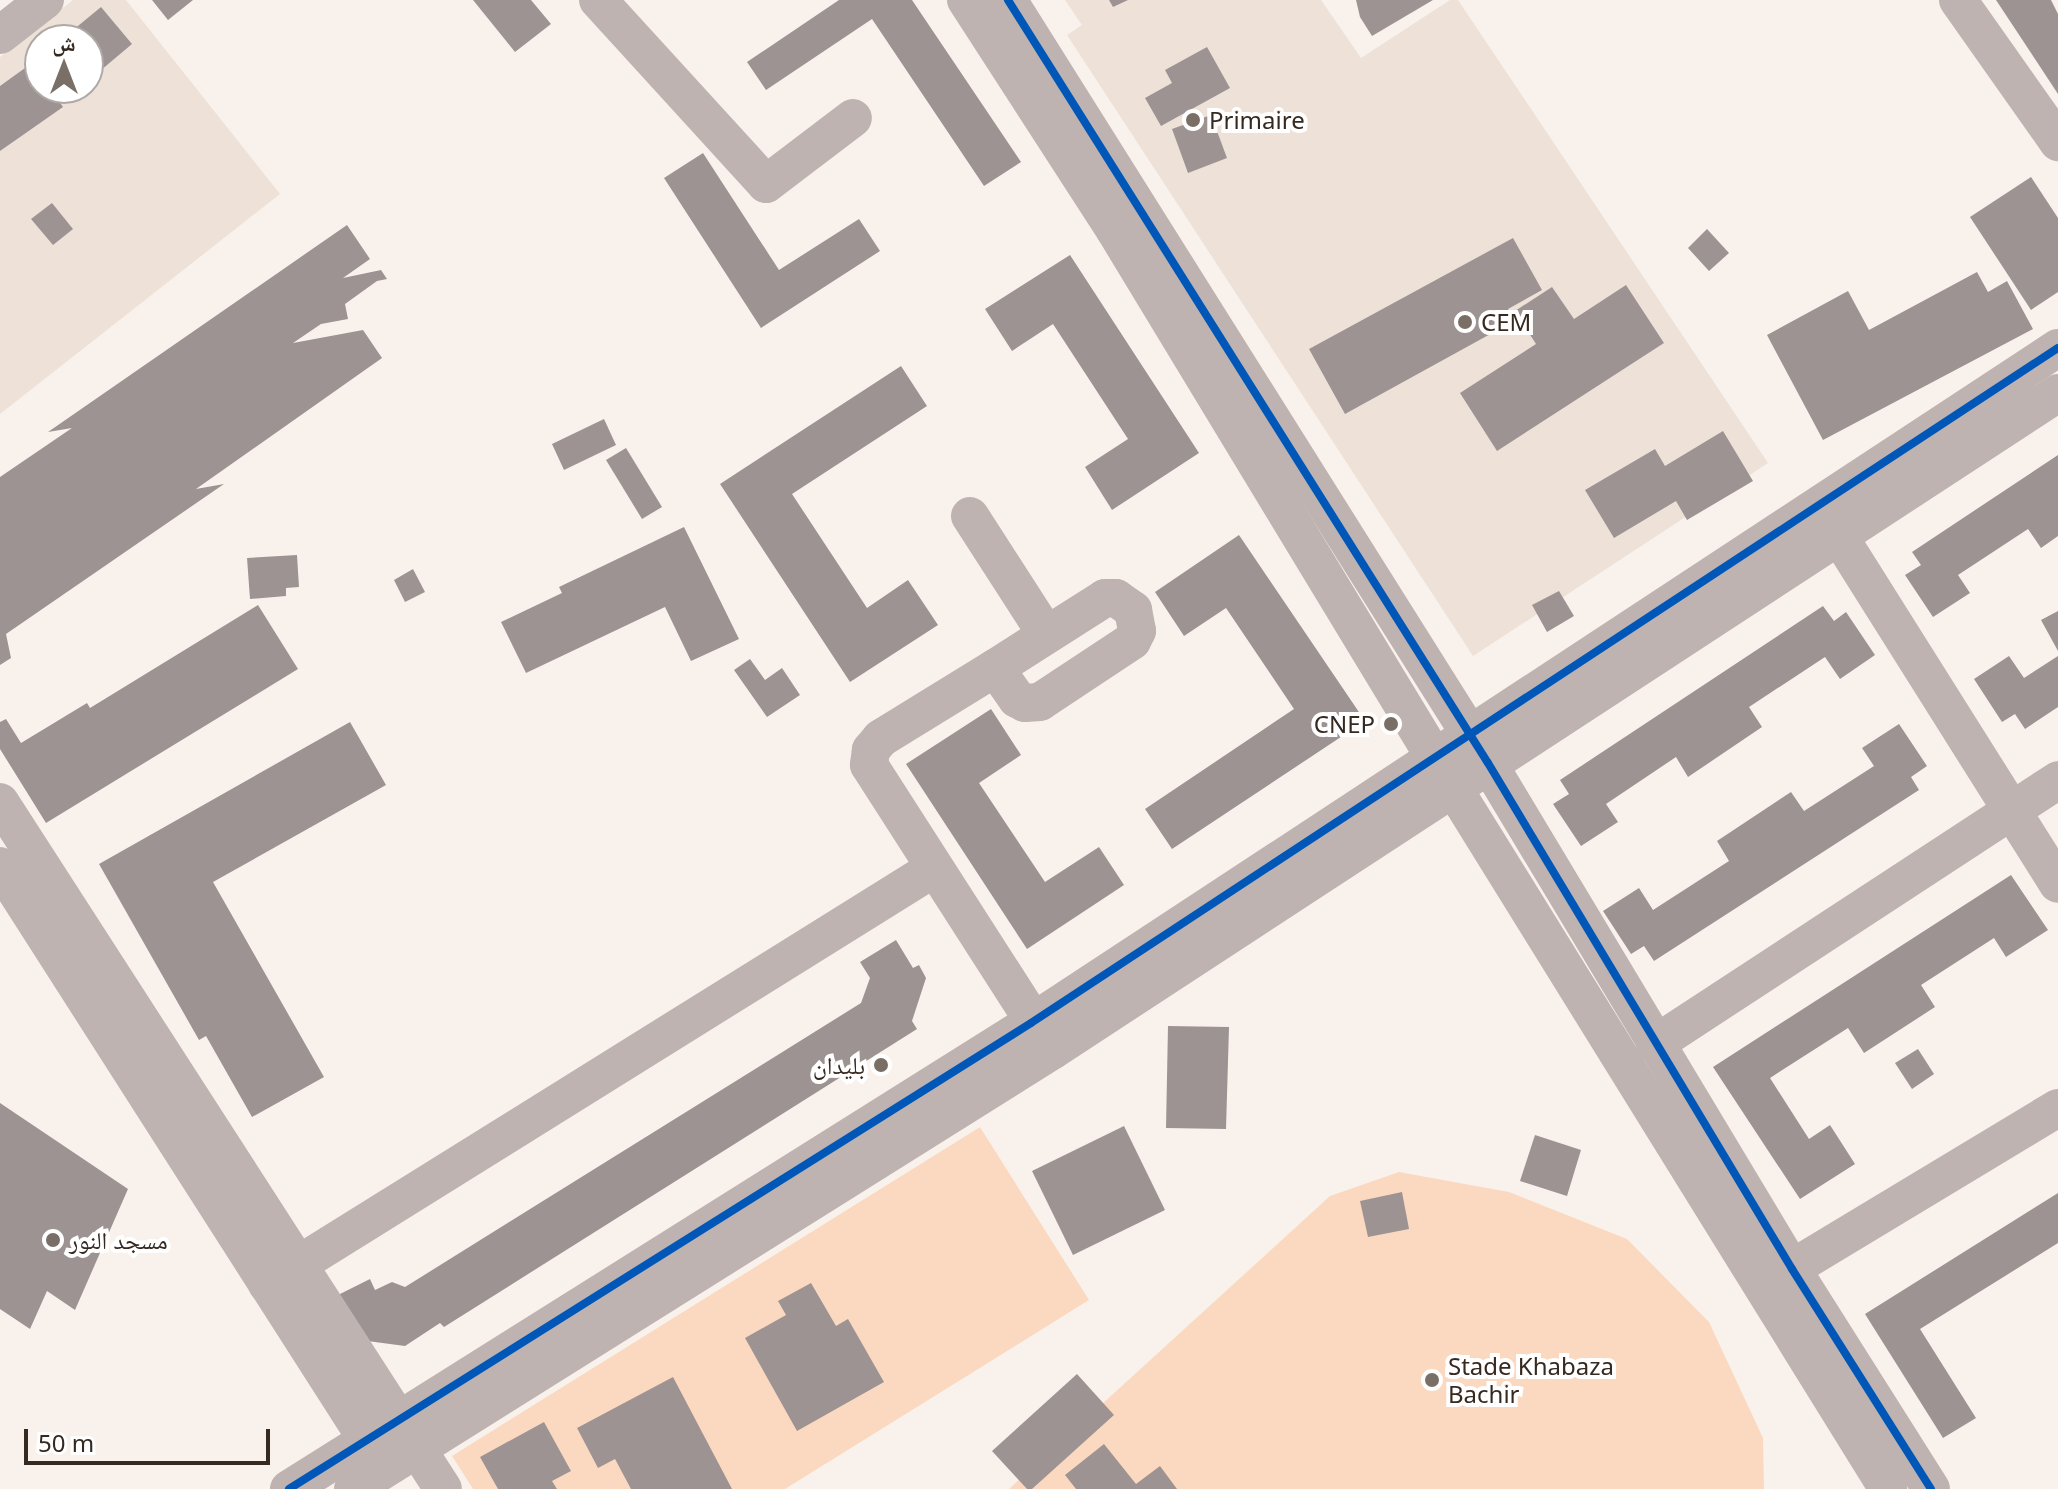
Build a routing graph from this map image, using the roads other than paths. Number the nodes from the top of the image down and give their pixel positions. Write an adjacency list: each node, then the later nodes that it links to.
1 (45, 0): 6 (street)
2 (598, 0): 7 (street)
3 (966, 0): 16 (street)
4 (1008, 0): 15 (street)
5 (1958, 0): 8 (street)
6 (0, 35)
7 (853, 118)
8 (2058, 142)
9 (2058, 348): 12 (street)
10 (2058, 393): 12 (street)
11 (970, 516): 13 (street)
12 (1829, 521): 15 (street); 19 (street)
13 (1046, 634): 14 (street); 14 (street)
14 (995, 668): 21 (street)
15 (1479, 750): 16 (street); 25 (street)
16 (1445, 772): 24 (street); 28 (street)
17 (2058, 780): 19 (street)
18 (0, 802): 23 (street)
19 (2013, 808): 22 (street); 25 (street)
20 (0, 866): 23 (street)
21 (933, 869): 24 (street); 27 (street)
22 (2058, 884)
23 (41, 898): 27 (street)
24 (1042, 1036): 29 (street)
25 (1655, 1044): 28 (street)
26 (2058, 1108): 28 (street)
27 (283, 1274): 29 (street); 30 (street)
28 (1777, 1278): 34 (street); 35 (street)
29 (409, 1434): 30 (street); 33 (street)
30 (383, 1466): 31 (street); 32 (street)
31 (289, 1489)
32 (353, 1489)
33 (443, 1489)
34 (1888, 1489)
35 (1931, 1489)

